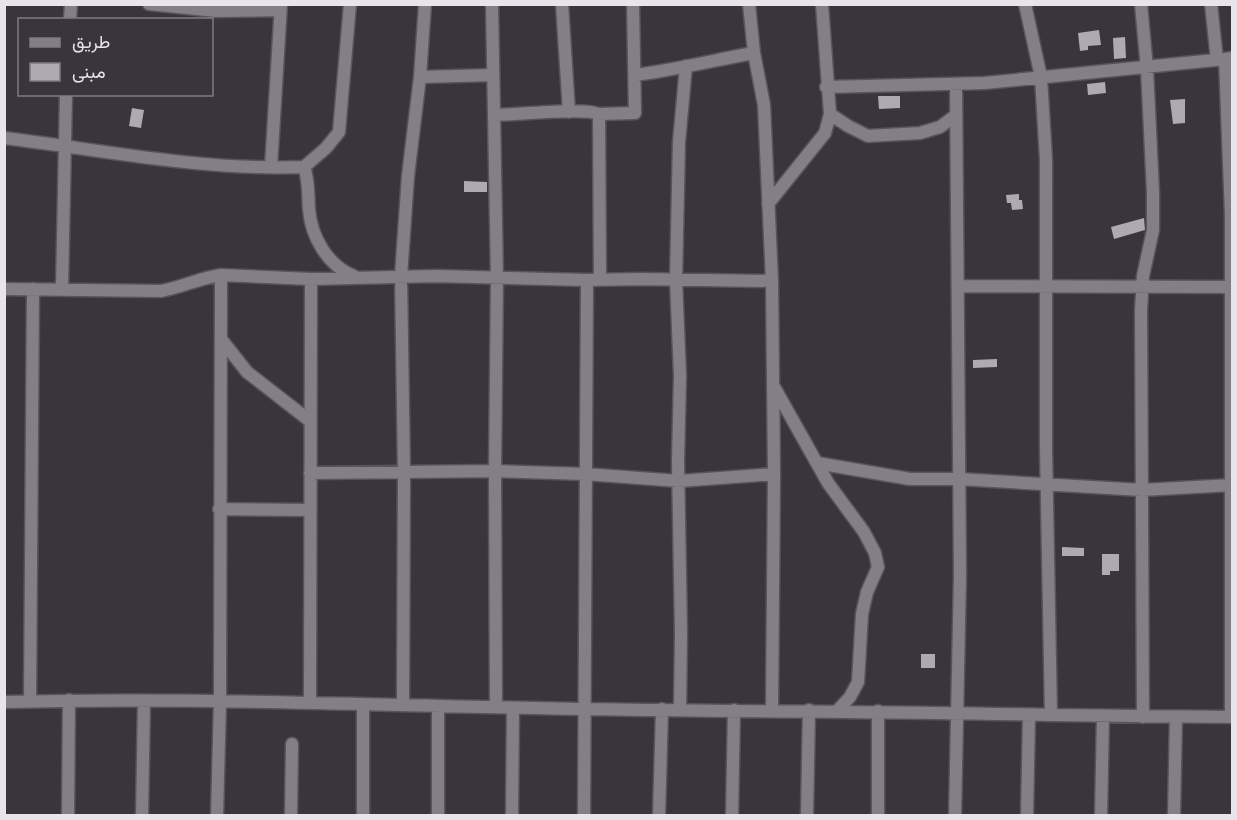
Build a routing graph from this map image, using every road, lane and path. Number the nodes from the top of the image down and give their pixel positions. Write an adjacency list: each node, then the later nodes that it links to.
1 (149, 4): 13 (street)
2 (350, 4): 33 (street)
3 (425, 4): 20 (street)
4 (492, 4): 18 (street)
5 (562, 4): 25 (street)
6 (633, 4): 19 (street)
7 (749, 4): 14 (street)
8 (822, 4): 23 (street)
9 (1025, 4): 21 (street)
10 (1141, 4): 17 (street)
11 (1211, 4): 15 (street)
12 (280, 7): 13 (street); 32 (street)
13 (216, 8)
14 (754, 53): 16 (street); 34 (street)
15 (1225, 59): 17 (street); 47 (street)
16 (686, 66): 19 (street); 42 (street)
17 (1147, 69): 21 (street); 46 (street)
18 (493, 75): 20 (street); 28 (street)
19 (635, 75): 26 (street)
20 (420, 77): 36 (street)
21 (1041, 77): 22 (street); 45 (street)
22 (956, 84): 23 (street); 29 (street)
23 (826, 87): 27 (street)
24 (66, 96): 31 (street)
25 (569, 112): 26 (street); 28 (street)
26 (599, 114): 41 (street)
27 (830, 114): 29 (street); 34 (street)
28 (494, 115): 38 (street)
29 (956, 115): 44 (street)
30 (4, 138): 31 (street)
31 (64, 146): 32 (street); 48 (street)
32 (271, 167): 33 (street)
33 (304, 168): 37 (street)
34 (768, 204): 43 (street)
35 (221, 275): 39 (street); 48 (street); 51 (street)
36 (401, 276): 37 (street); 38 (street); 57 (street)
37 (358, 277): 39 (street)
38 (497, 277): 40 (street); 55 (street)
39 (311, 279): 53 (street)
40 (586, 280): 41 (street); 58 (street)
41 (600, 280): 42 (street)
42 (676, 280): 43 (street); 61 (street)
43 (772, 281): 52 (street)
44 (958, 286): 45 (street); 60 (street)
45 (1046, 286): 46 (street); 62 (street)
46 (1143, 286): 47 (street); 64 (street)
47 (1232, 287): 63 (street)
48 (62, 288): 50 (street)
49 (4, 289): 50 (street)
50 (33, 289): 68 (street)
51 (220, 339): 53 (street); 65 (street)
52 (773, 384): 54 (street); 59 (street)
53 (310, 421): 56 (street)
54 (817, 463): 60 (street); 84 (street)
55 (495, 471): 57 (street); 58 (street); 76 (street)
56 (310, 473): 57 (street); 66 (street)
57 (404, 473): 74 (street)
58 (585, 474): 61 (street); 78 (street)
59 (774, 474): 61 (street); 82 (street)
60 (959, 479): 62 (street); 86 (street)
61 (679, 481): 80 (street)
62 (1047, 485): 64 (street); 88 (street)
63 (1232, 485): 64 (street); 92 (street)
64 (1142, 490): 90 (street)
65 (219, 509): 66 (street); 70 (street)
66 (310, 510): 72 (street)
67 (69, 700): 68 (street); 69 (street); 94 (street)
68 (30, 701): 71 (street)
69 (144, 701): 70 (street); 95 (street)
70 (220, 701): 72 (street); 96 (street)
71 (4, 702)
72 (310, 702): 73 (street)
73 (363, 705): 74 (street); 98 (street)
74 (402, 705): 75 (street)
75 (438, 706): 76 (street); 99 (street)
76 (496, 707): 77 (street)
77 (513, 708): 78 (street); 100 (street)
78 (583, 709): 79 (street); 101 (street)
79 (662, 709): 80 (street); 102 (street)
80 (680, 710): 81 (street)
81 (734, 710): 82 (street); 103 (street)
82 (772, 710): 83 (street)
83 (808, 710): 84 (street); 104 (street)
84 (837, 711): 85 (street)
85 (878, 711): 86 (street); 105 (street)
86 (957, 713): 87 (street); 106 (street)
87 (1029, 715): 88 (street); 107 (street)
88 (1051, 715): 89 (street)
89 (1103, 716): 90 (street); 108 (street)
90 (1143, 717): 91 (street)
91 (1176, 717): 92 (street); 109 (street)
92 (1232, 717)
93 (292, 744): 97 (street)
94 (69, 816)
95 (142, 816)
96 (217, 816)
97 (291, 816)
98 (363, 816)
99 (438, 816)
100 (512, 816)
101 (584, 816)
102 (659, 816)
103 (732, 816)
104 (807, 816)
105 (878, 816)
106 (955, 816)
107 (1027, 816)
108 (1101, 816)
109 (1174, 816)

